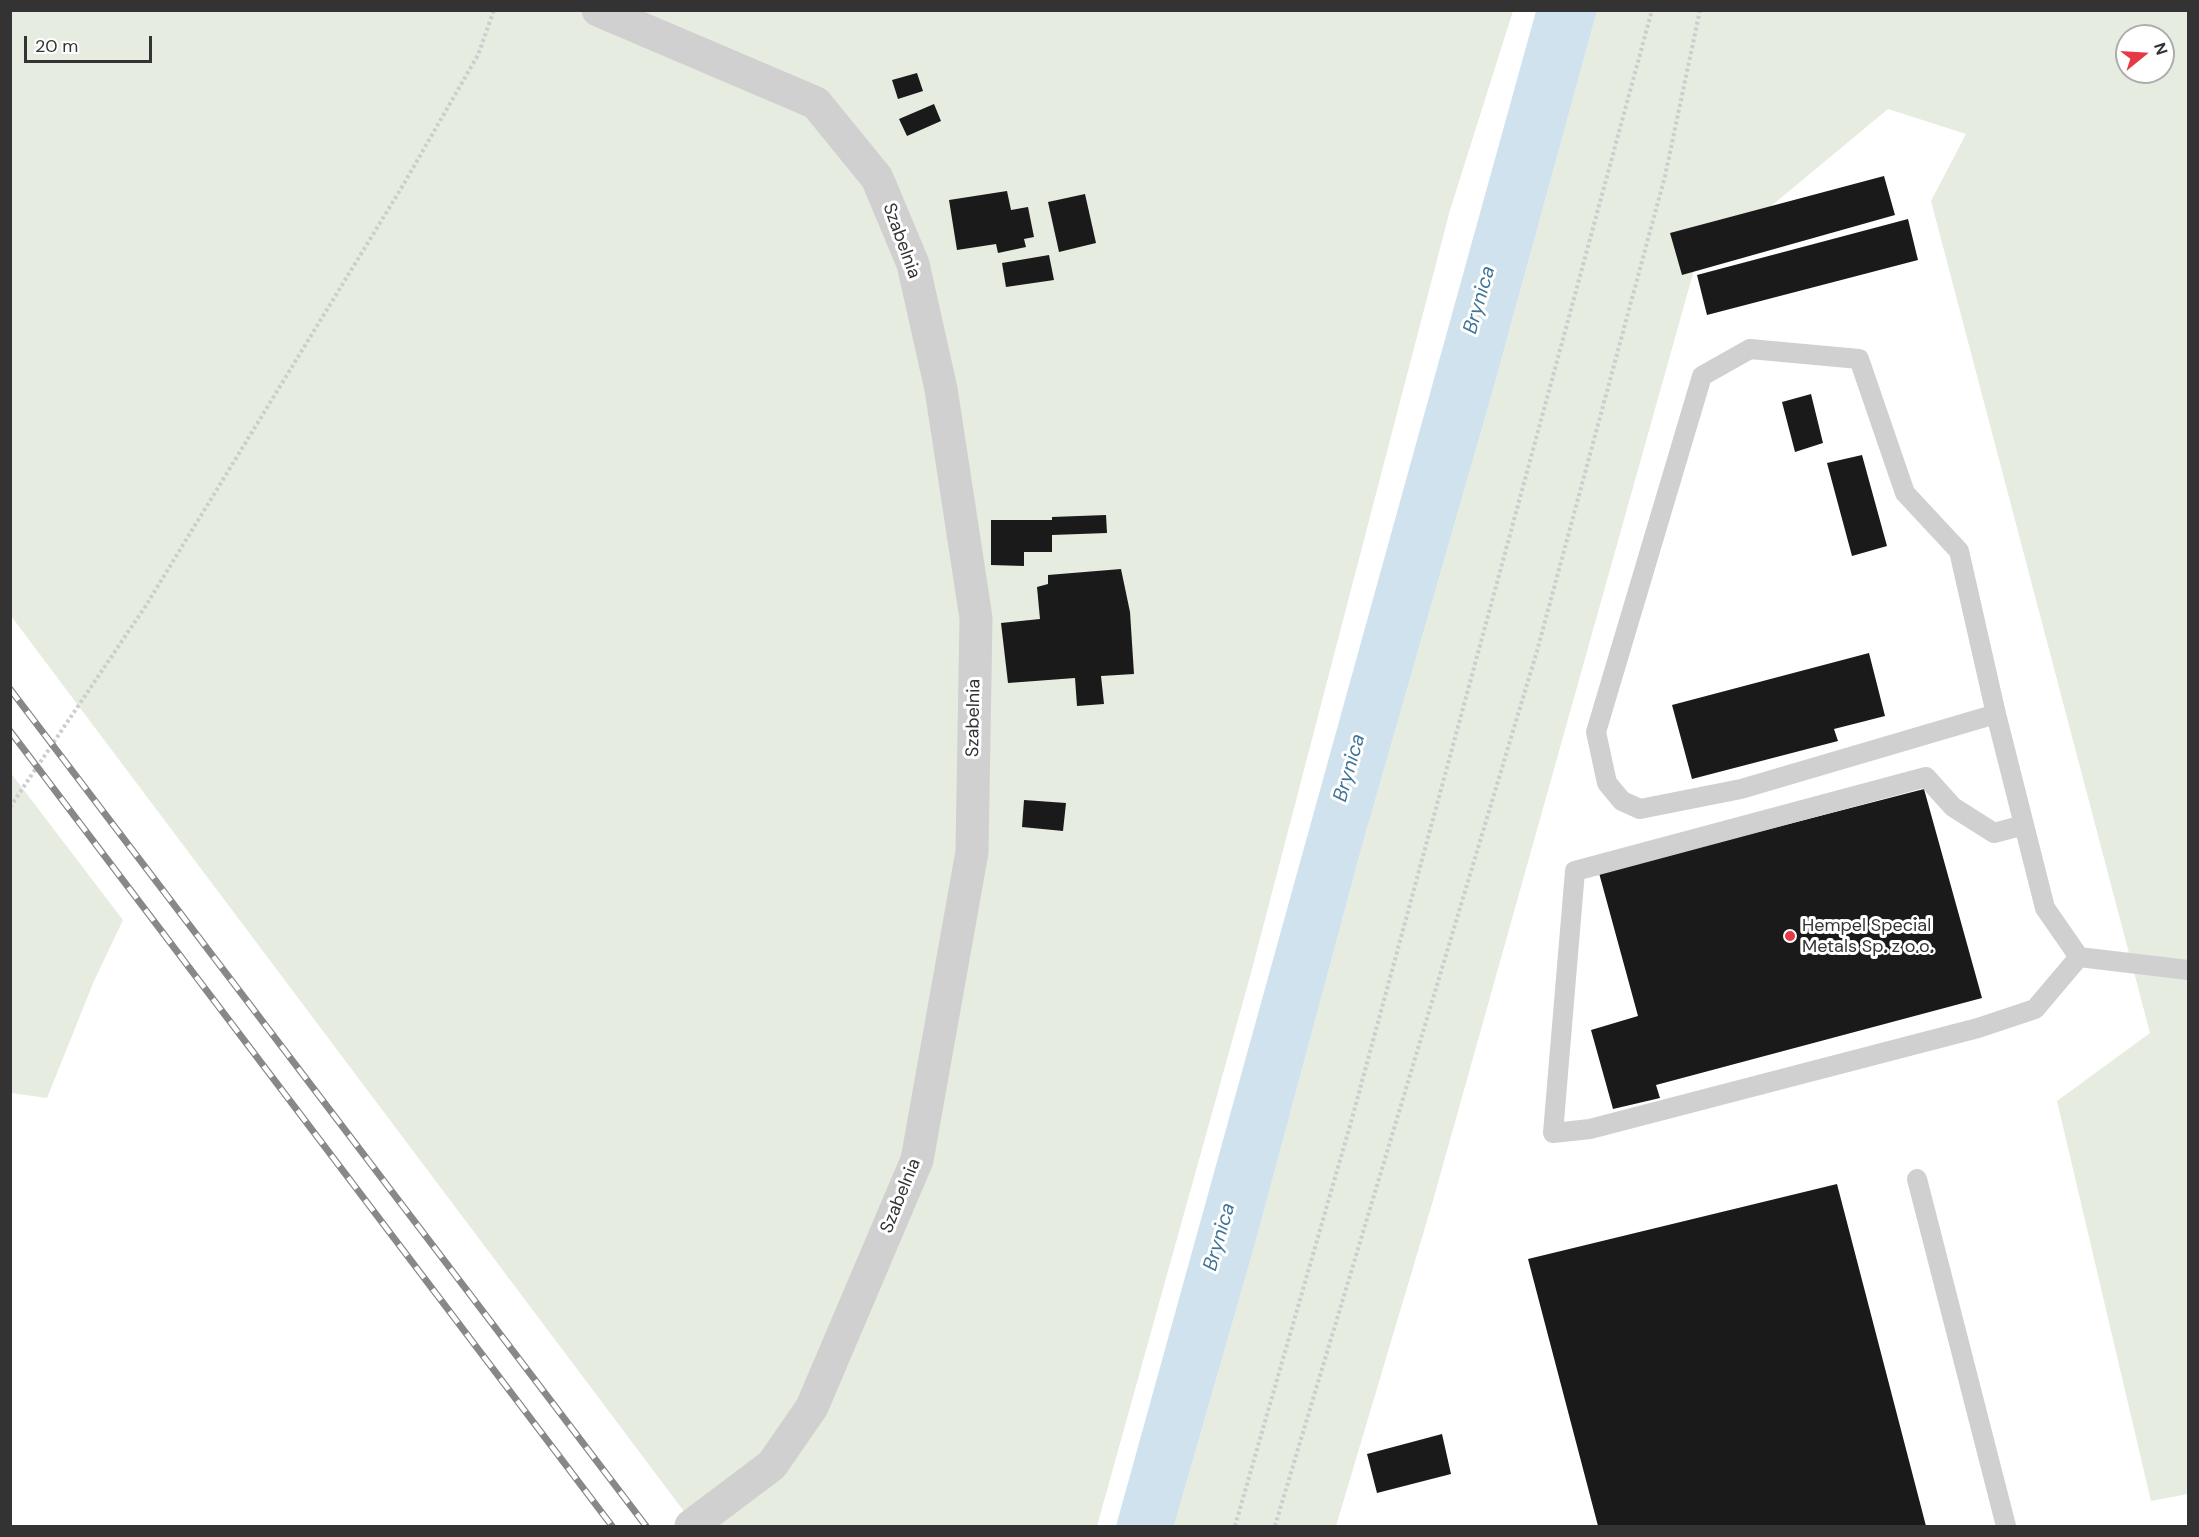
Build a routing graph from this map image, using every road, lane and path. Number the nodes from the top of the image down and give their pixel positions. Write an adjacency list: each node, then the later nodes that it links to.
1 (494, 10): 6 (path)
2 (598, 10): 11 (street, Szabelnia)
3 (1652, 10): 12 (path)
4 (1700, 10): 13 (path)
5 (1996, 714): 5 (lane); 7 (lane)
6 (10, 807)
7 (2024, 825): 8 (lane); 8 (lane)
8 (2079, 957): 9 (lane)
9 (2188, 970)
10 (1917, 1179): 14 (lane)
11 (691, 1527)
12 (1235, 1527)
13 (1275, 1527)
14 (2006, 1527)

